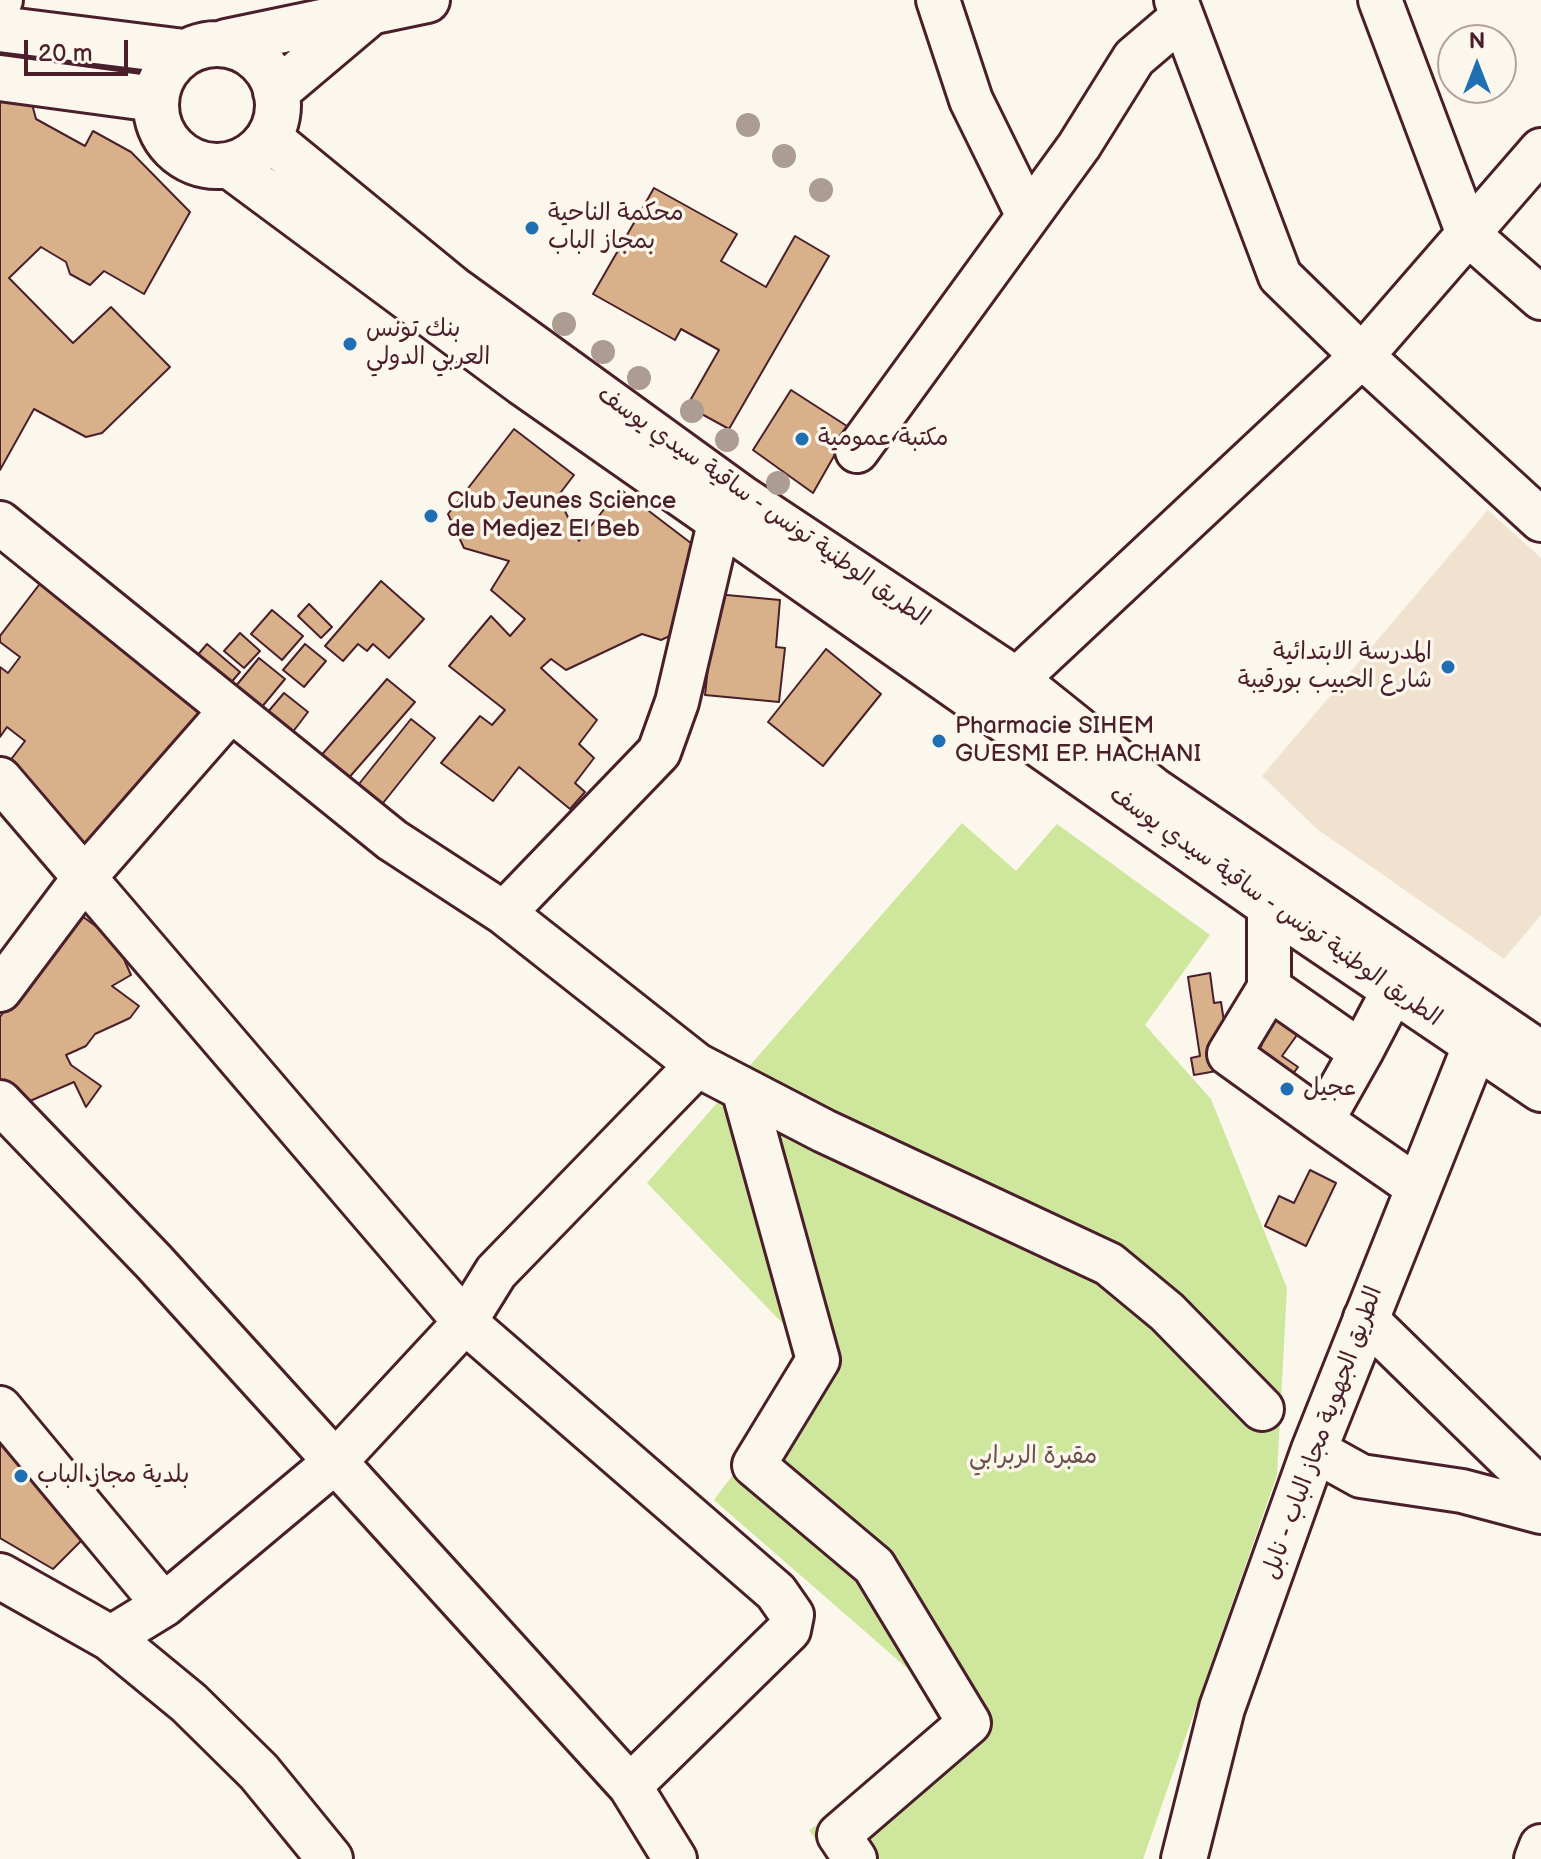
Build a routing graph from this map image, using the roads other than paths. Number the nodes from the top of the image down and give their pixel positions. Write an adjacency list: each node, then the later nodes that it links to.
1 (938, 0): 14 (street)
2 (1380, 0): 15 (street)
3 (402, 5): 6 (main road); 9 (main road)
4 (1179, 9): 14 (street); 17 (street)
5 (0, 29): 7 (main road)
6 (226, 42): 7 (main road); 9 (main road)
7 (184, 52): 10 (main road)
8 (0, 78): 10 (main road)
9 (276, 92): 11 (main road)
10 (155, 99): 13 (main road)
11 (270, 139): 13 (main road); 22 (main road, الطريق الوطنية تونس - ساقية سيدي يوسف)
12 (1541, 150): 15 (street)
13 (229, 165): 20 (main road, الطريق الوطنية تونس - ساقية سيدي يوسف)
14 (1028, 216): 18 (street)
15 (1468, 234): 16 (street); 17 (street)
16 (1541, 298)
17 (1362, 356): 19 (street); 22 (street)
18 (857, 451)
19 (1539, 514)
20 (720, 519): 26 (main road, الطريق الوطنية تونس - ساقية سيدي يوسف); 27 (street)
21 (0, 523): 23 (street)
22 (1016, 680): 31 (main road, الطريق الوطنية تونس - ساقية سيدي يوسف)
23 (231, 710): 25 (street); 27 (street)
24 (0, 779): 25 (street)
25 (84, 878): 29 (street); 41 (street)
26 (1269, 905): 28 (street); 30 (main road, الطريق الوطنية تونس - ساقية سيدي يوسف)
27 (504, 913): 34 (street)
28 (1269, 988): 32 (street); 38 (street)
29 (0, 990)
30 (1393, 991): 31 (main road, الطريق الوطنية تونس - ساقية سيدي يوسف); 32 (street)
31 (1481, 1031): 33 (main road, الطريق الوطنية تونس - ساقية سيدي يوسف); 36 (main road, الطريق الوطنية تونس - ساقية سيدي يوسف); 39 (main road, الطريق الجهوية مجاز الباب - نابل)
32 (1361, 1052): 38 (street)
33 (1541, 1054)
34 (697, 1065): 35 (street); 41 (street)
35 (743, 1089): 43 (street); 55 (street)
36 (1541, 1089)
37 (0, 1102): 45 (street)
38 (1322, 1121): 39 (street)
39 (1417, 1187): 40 (main road, الطريق الجهوية مجاز الباب - نابل)
40 (1365, 1318): 44 (main road, الطريق الجهوية مجاز الباب - نابل); 46 (street)
41 (465, 1322): 45 (street); 51 (street)
42 (0, 1408): 49 (street)
43 (1262, 1409)
44 (1314, 1450): 47 (street); 56 (main road, الطريق الجهوية مجاز الباب - نابل)
45 (336, 1461): 49 (street); 51 (street)
46 (1541, 1490)
47 (1541, 1512)
48 (0, 1576): 50 (main road)
49 (164, 1605): 50 (street)
50 (110, 1638): 53 (main road)
51 (630, 1786): 54 (street)
52 (1541, 1846): 57 (street)
53 (330, 1859)
54 (675, 1859)
55 (855, 1859)
56 (1184, 1859)
57 (1536, 1859)

